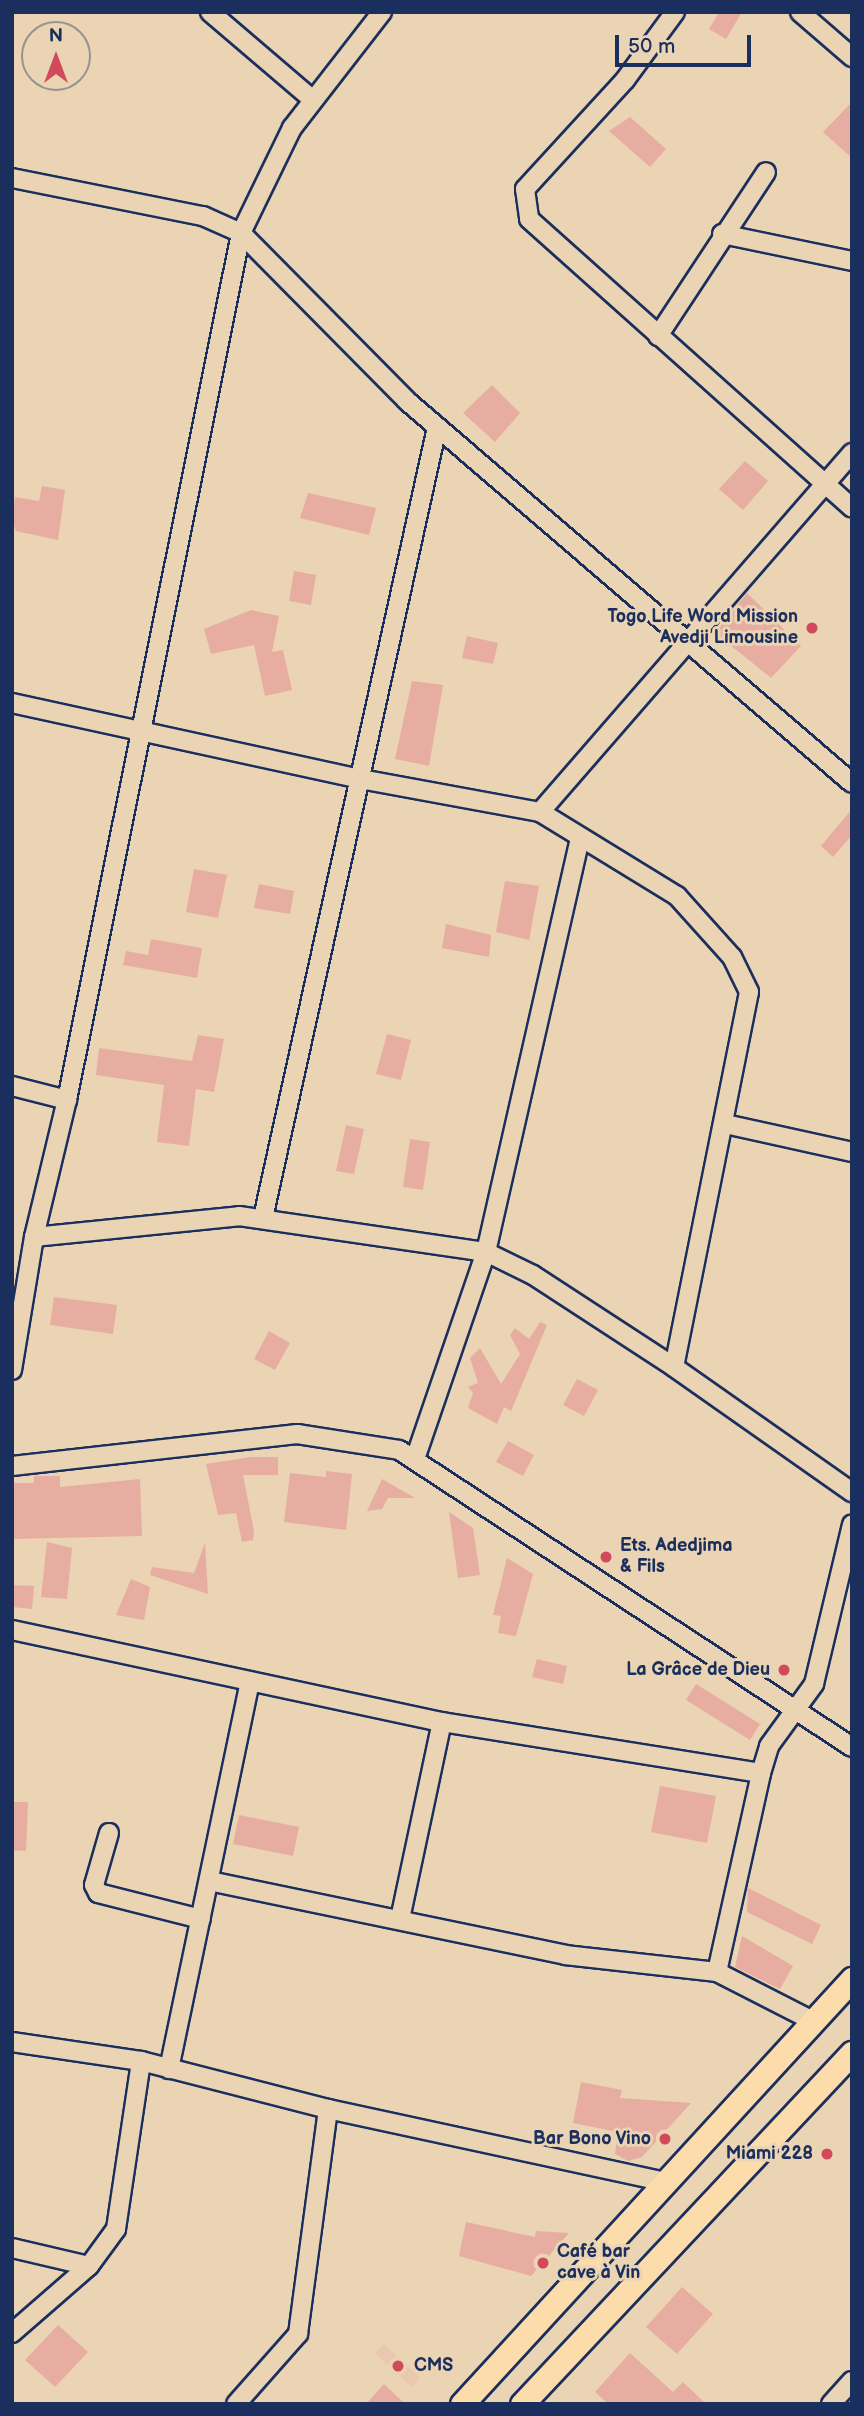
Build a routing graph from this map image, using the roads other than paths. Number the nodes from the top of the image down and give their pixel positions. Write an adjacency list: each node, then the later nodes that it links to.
1 (210, 12): 6 (street)
2 (382, 12): 6 (street)
3 (675, 12): 12 (street)
4 (800, 12): 5 (street)
5 (852, 57)
6 (313, 100): 9 (street)
7 (765, 172): 10 (street)
8 (12, 178): 9 (street)
9 (241, 233): 13 (street); 19 (street)
10 (722, 234): 11 (street); 12 (street)
11 (852, 261)
12 (658, 336): 15 (street)
13 (437, 427): 17 (street); 20 (street)
14 (852, 453): 15 (street)
15 (824, 485): 16 (street); 17 (street)
16 (852, 509)
17 (690, 643): 21 (street); 22 (street)
18 (12, 703): 19 (street)
19 (138, 729): 20 (street); 25 (street)
20 (355, 778): 22 (street); 28 (street)
21 (852, 783)
22 (540, 812): 23 (street)
23 (580, 839): 26 (street); 30 (street)
24 (12, 1086): 25 (street)
25 (67, 1100): 29 (street)
26 (725, 1124): 27 (street); 31 (street)
27 (852, 1153)
28 (262, 1218): 29 (street); 30 (street)
29 (34, 1237): 32 (street)
30 (486, 1252): 31 (street); 33 (street)
31 (674, 1367): 35 (street)
32 (12, 1370)
33 (415, 1459): 34 (street); 39 (street)
34 (12, 1466)
35 (852, 1492)
36 (852, 1524): 39 (street)
37 (12, 1630): 38 (street)
38 (250, 1681): 40 (street); 44 (street)
39 (798, 1713): 41 (street); 42 (street)
40 (442, 1722): 42 (street); 46 (street)
41 (850, 1748)
42 (761, 1773): 47 (street)
43 (109, 1833): 45 (street)
44 (209, 1881): 45 (street); 46 (street)
45 (201, 1919): 53 (street)
46 (400, 1919): 47 (street)
47 (718, 1972): 49 (street)
48 (852, 1979): 49 (main road)
49 (811, 2020): 55 (main road)
50 (12, 2042): 52 (street)
51 (852, 2053): 62 (main road)
52 (141, 2061): 53 (street); 57 (street)
53 (169, 2069): 54 (street)
54 (328, 2109): 55 (street); 60 (street)
55 (666, 2182): 61 (main road)
56 (12, 2248): 57 (street)
57 (89, 2266): 58 (street)
58 (12, 2333)
59 (852, 2381): 63 (street)
60 (248, 2400)
61 (462, 2404)
62 (522, 2404)
63 (831, 2404)

